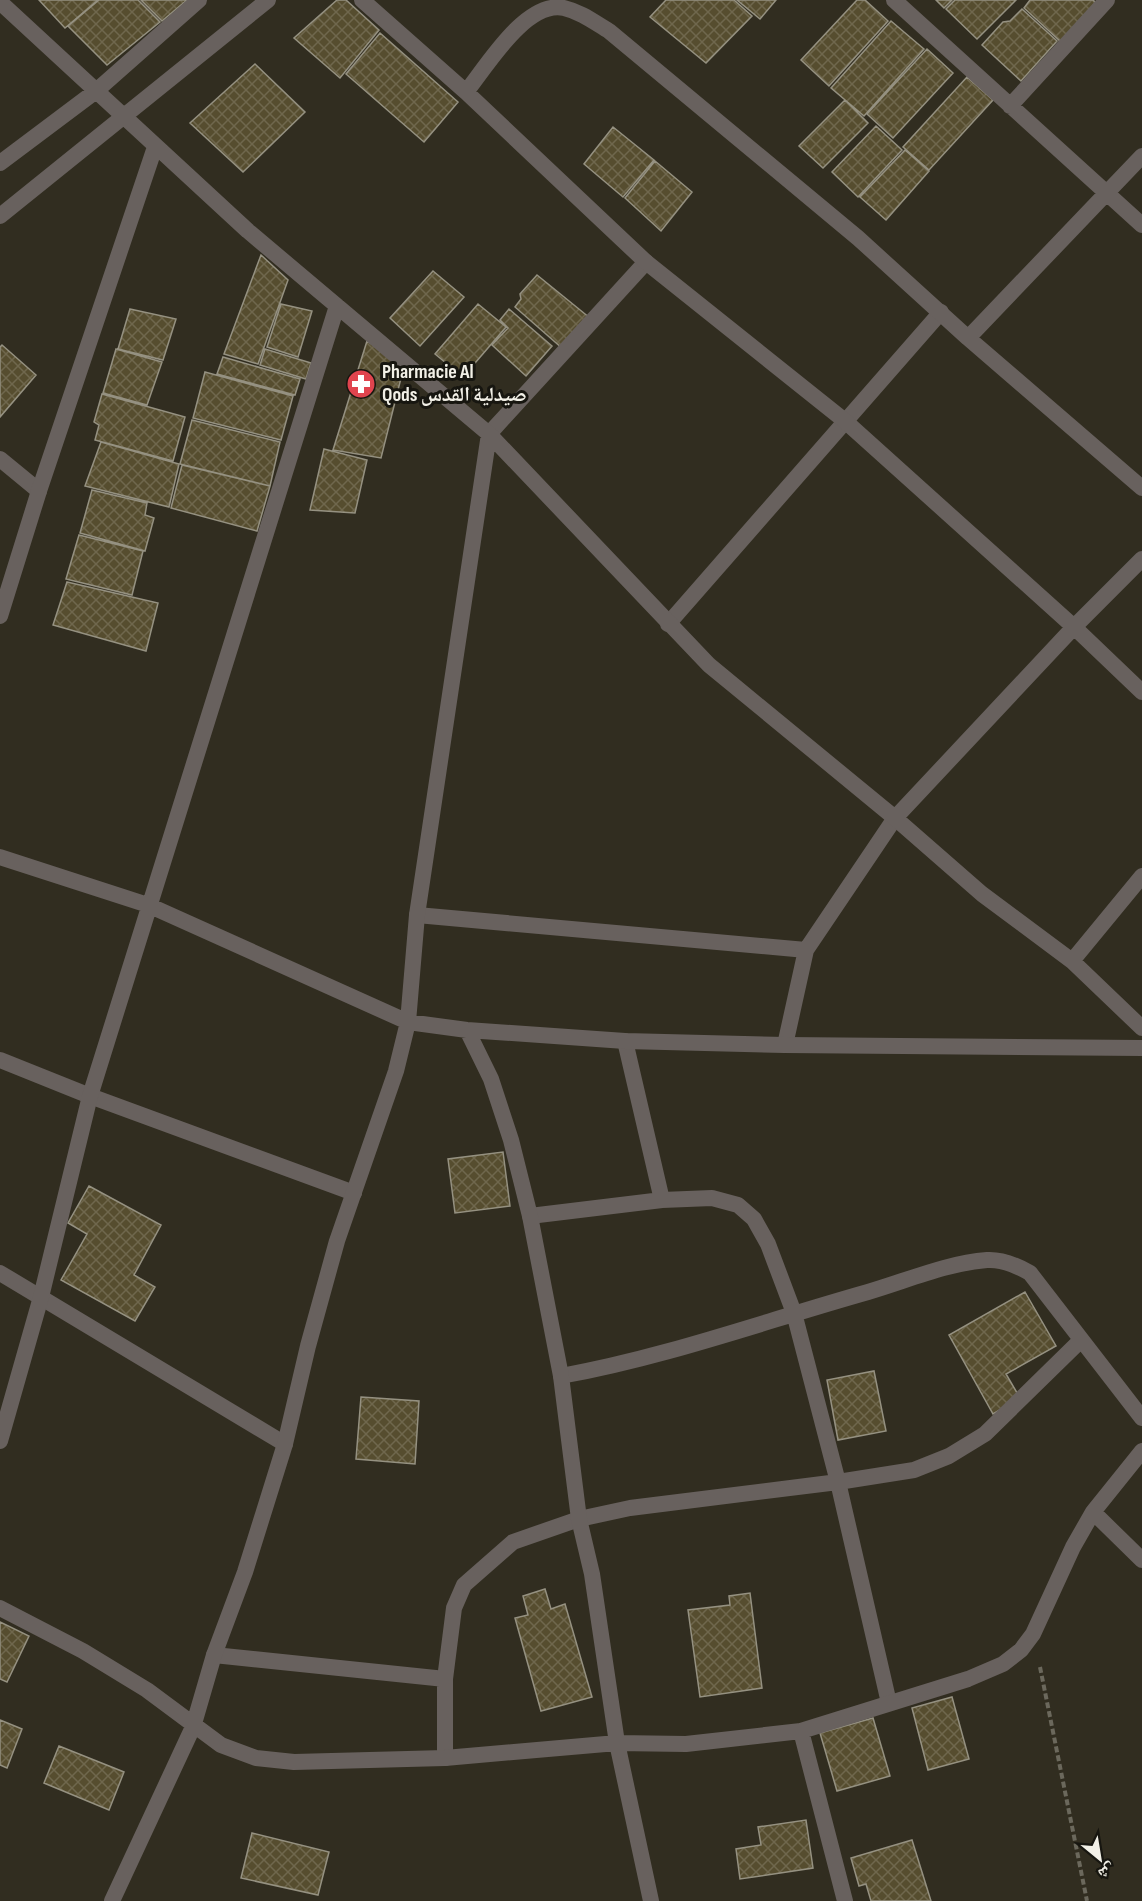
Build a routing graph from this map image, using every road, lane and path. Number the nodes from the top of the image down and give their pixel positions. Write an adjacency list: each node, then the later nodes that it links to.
1 (199, 0): 7 (street)
2 (268, 0): 10 (street)
3 (362, 0): 8 (street)
4 (894, 0): 9 (street)
5 (1107, 0): 9 (street)
6 (0, 3): 7 (street)
7 (96, 91): 10 (street); 13 (street)
8 (466, 92): 17 (street); 19 (street)
9 (1010, 106): 14 (street)
10 (124, 118): 11 (street); 15 (street)
11 (155, 147): 18 (street); 25 (street)
12 (1142, 156): 14 (street)
13 (0, 163)
14 (1106, 192): 16 (street); 20 (street)
15 (0, 216)
16 (1142, 225)
17 (646, 262): 21 (street); 22 (street)
18 (337, 306): 22 (street); 34 (street)
19 (941, 312): 20 (street); 21 (street)
20 (968, 338): 24 (street)
21 (845, 421): 28 (street); 29 (street)
22 (489, 434): 28 (street); 35 (street)
23 (0, 459): 25 (street)
24 (1142, 488)
25 (39, 491): 27 (street)
26 (1142, 559): 29 (street)
27 (0, 616)
28 (668, 624): 31 (street)
29 (1074, 627): 30 (street); 31 (street)
30 (1142, 692)
31 (896, 818): 36 (street); 37 (street)
32 (0, 856): 34 (street)
33 (1142, 876): 37 (street)
34 (148, 905): 38 (street); 45 (street)
35 (417, 915): 36 (street); 38 (street)
36 (806, 950): 42 (street)
37 (1072, 961): 39 (street)
38 (408, 1022): 40 (street); 46 (street)
39 (1142, 1028)
40 (467, 1030): 41 (street); 48 (street)
41 (625, 1041): 42 (street); 47 (street)
42 (785, 1045): 43 (street)
43 (1142, 1048)
44 (0, 1060): 45 (street)
45 (90, 1096): 46 (street); 50 (street)
46 (354, 1193): 56 (street)
47 (662, 1200): 48 (street); 51 (street)
48 (530, 1216): 53 (street)
49 (0, 1273): 50 (street)
50 (41, 1297): 55 (street); 56 (street)
51 (794, 1313): 52 (street); 53 (street); 58 (street)
52 (1080, 1341): 54 (street); 58 (street)
53 (561, 1376): 60 (street)
54 (1142, 1418)
55 (0, 1441)
56 (285, 1444): 64 (street)
57 (1142, 1451): 59 (street)
58 (838, 1482): 60 (street); 66 (street)
59 (1093, 1512): 61 (street); 63 (street)
60 (579, 1519): 65 (street); 69 (street)
61 (1142, 1560)
62 (0, 1608): 67 (street)
63 (1033, 1634): 66 (street); 74 (path)
64 (214, 1655): 65 (street); 67 (street)
65 (445, 1679): 70 (street)
66 (889, 1703): 68 (street)
67 (194, 1727): 70 (street); 71 (street)
68 (801, 1731): 69 (street); 73 (street)
69 (617, 1743): 70 (street); 72 (street)
70 (445, 1758)
71 (112, 1901)
72 (651, 1901)
73 (845, 1901)
74 (1087, 1901)

